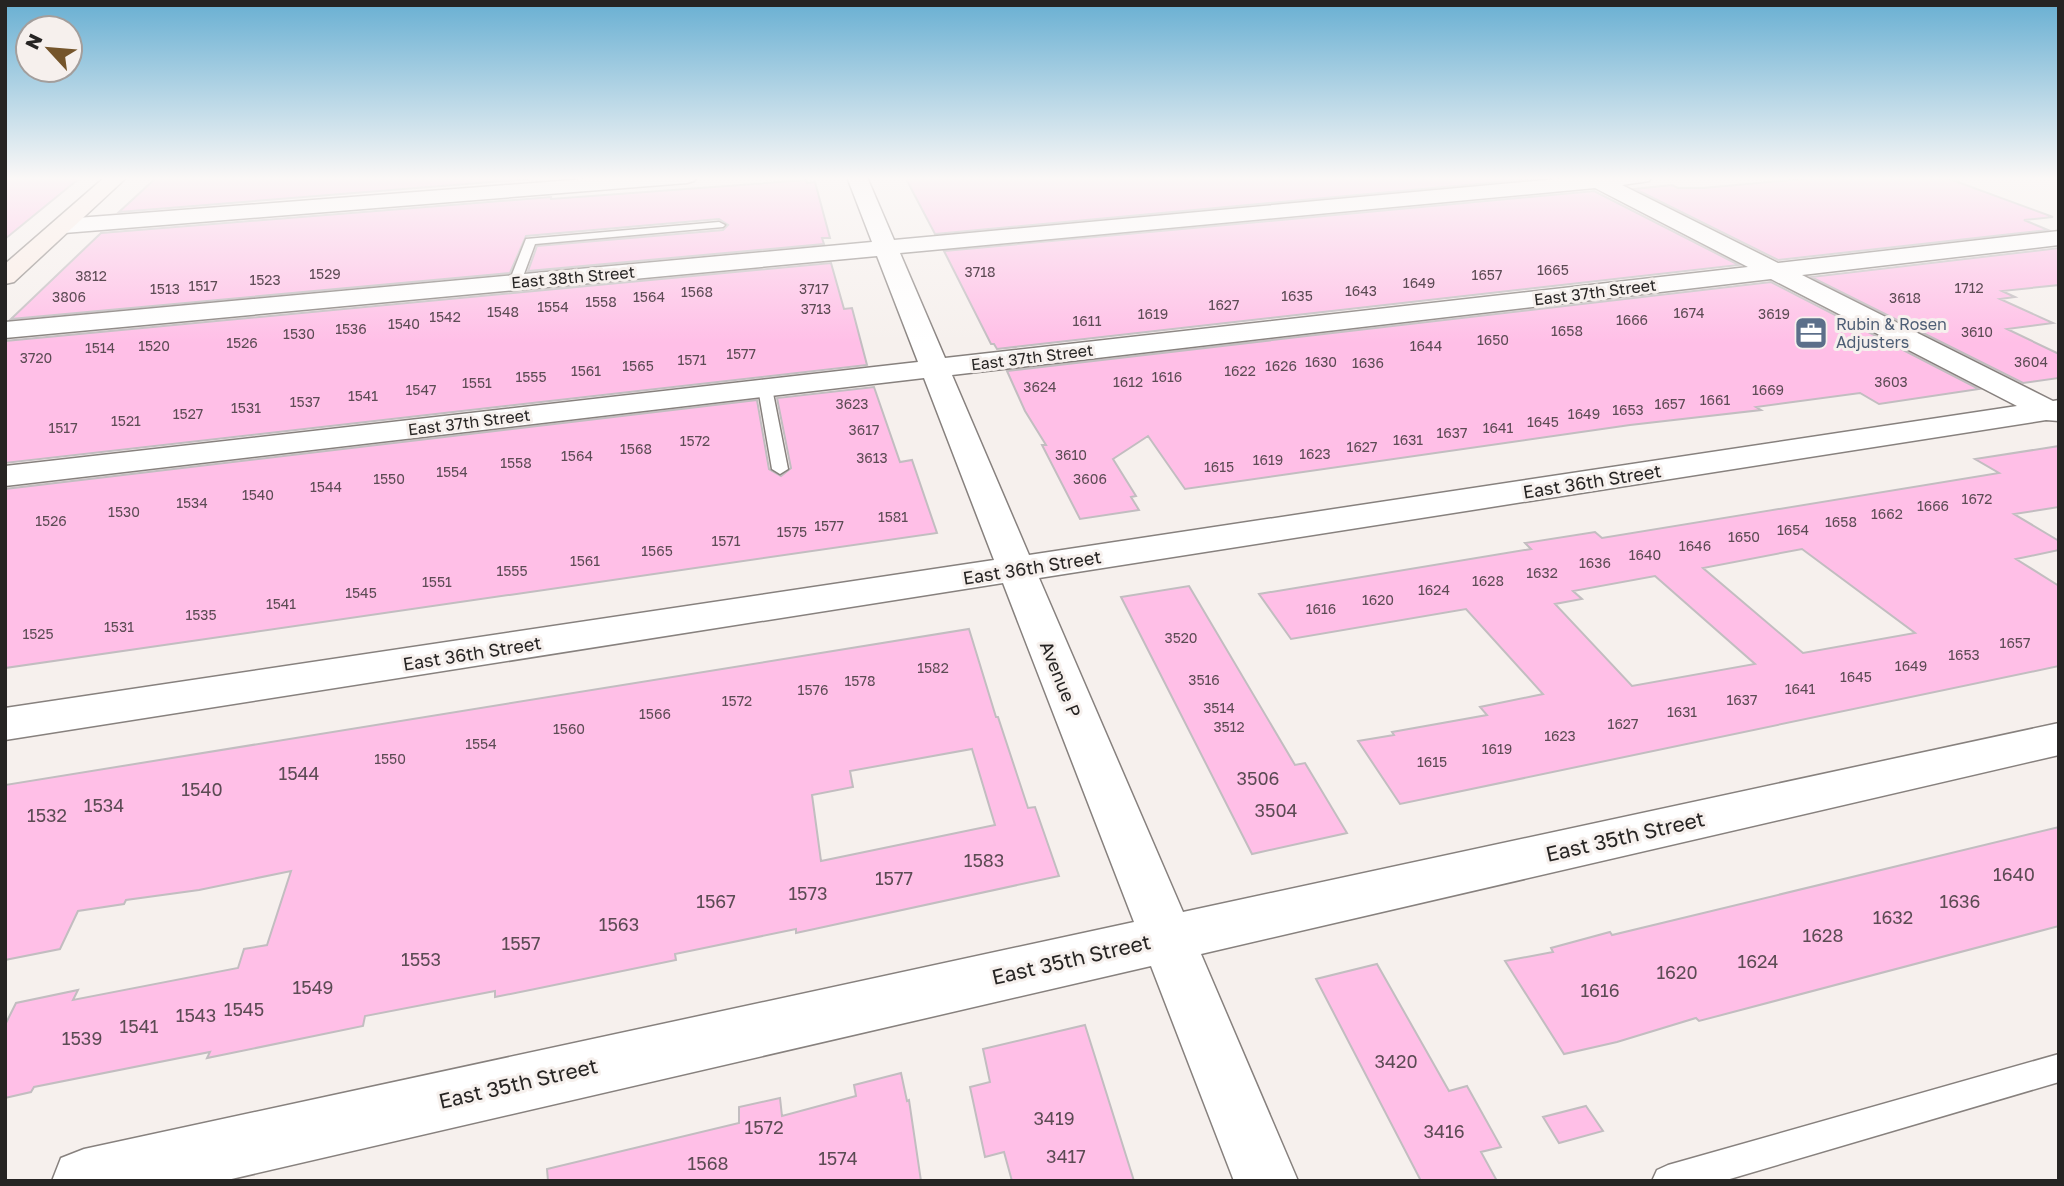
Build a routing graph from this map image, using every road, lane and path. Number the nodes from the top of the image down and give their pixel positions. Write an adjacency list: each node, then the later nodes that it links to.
1 (57, 232): 9 (main road)
2 (632, 232): 10 (lane)
3 (879, 232): 7 (street, Avenue P)
4 (1038, 232): 7 (street, East 38th Street)
5 (1700, 232): 8 (street)
6 (2059, 238): 8 (street, East 37th Street)
7 (885, 247): 10 (street, East 38th Street); 12 (street, Avenue P)
8 (1776, 271): 12 (street, East 37th Street); 14 (street)
9 (6, 276)
10 (515, 282): 11 (street, East 38th Street)
11 (5, 330)
12 (934, 368): 13 (street, East 37th Street); 17 (street, Avenue P)
13 (765, 388): 15 (lane); 16 (street, East 37th Street)
14 (2056, 412): 17 (street, East 36th Street)
15 (780, 469)
16 (5, 476)
17 (1016, 569): 18 (street, East 36th Street); 20 (street, Avenue P)
18 (5, 724)
19 (2059, 739): 20 (street, East 35th Street)
20 (1167, 938): 22 (street, East 35th Street); 23 (street, Avenue P)
21 (2059, 1068): 24 (lane)
22 (84, 1181)
23 (1266, 1181)
24 (1668, 1181)

